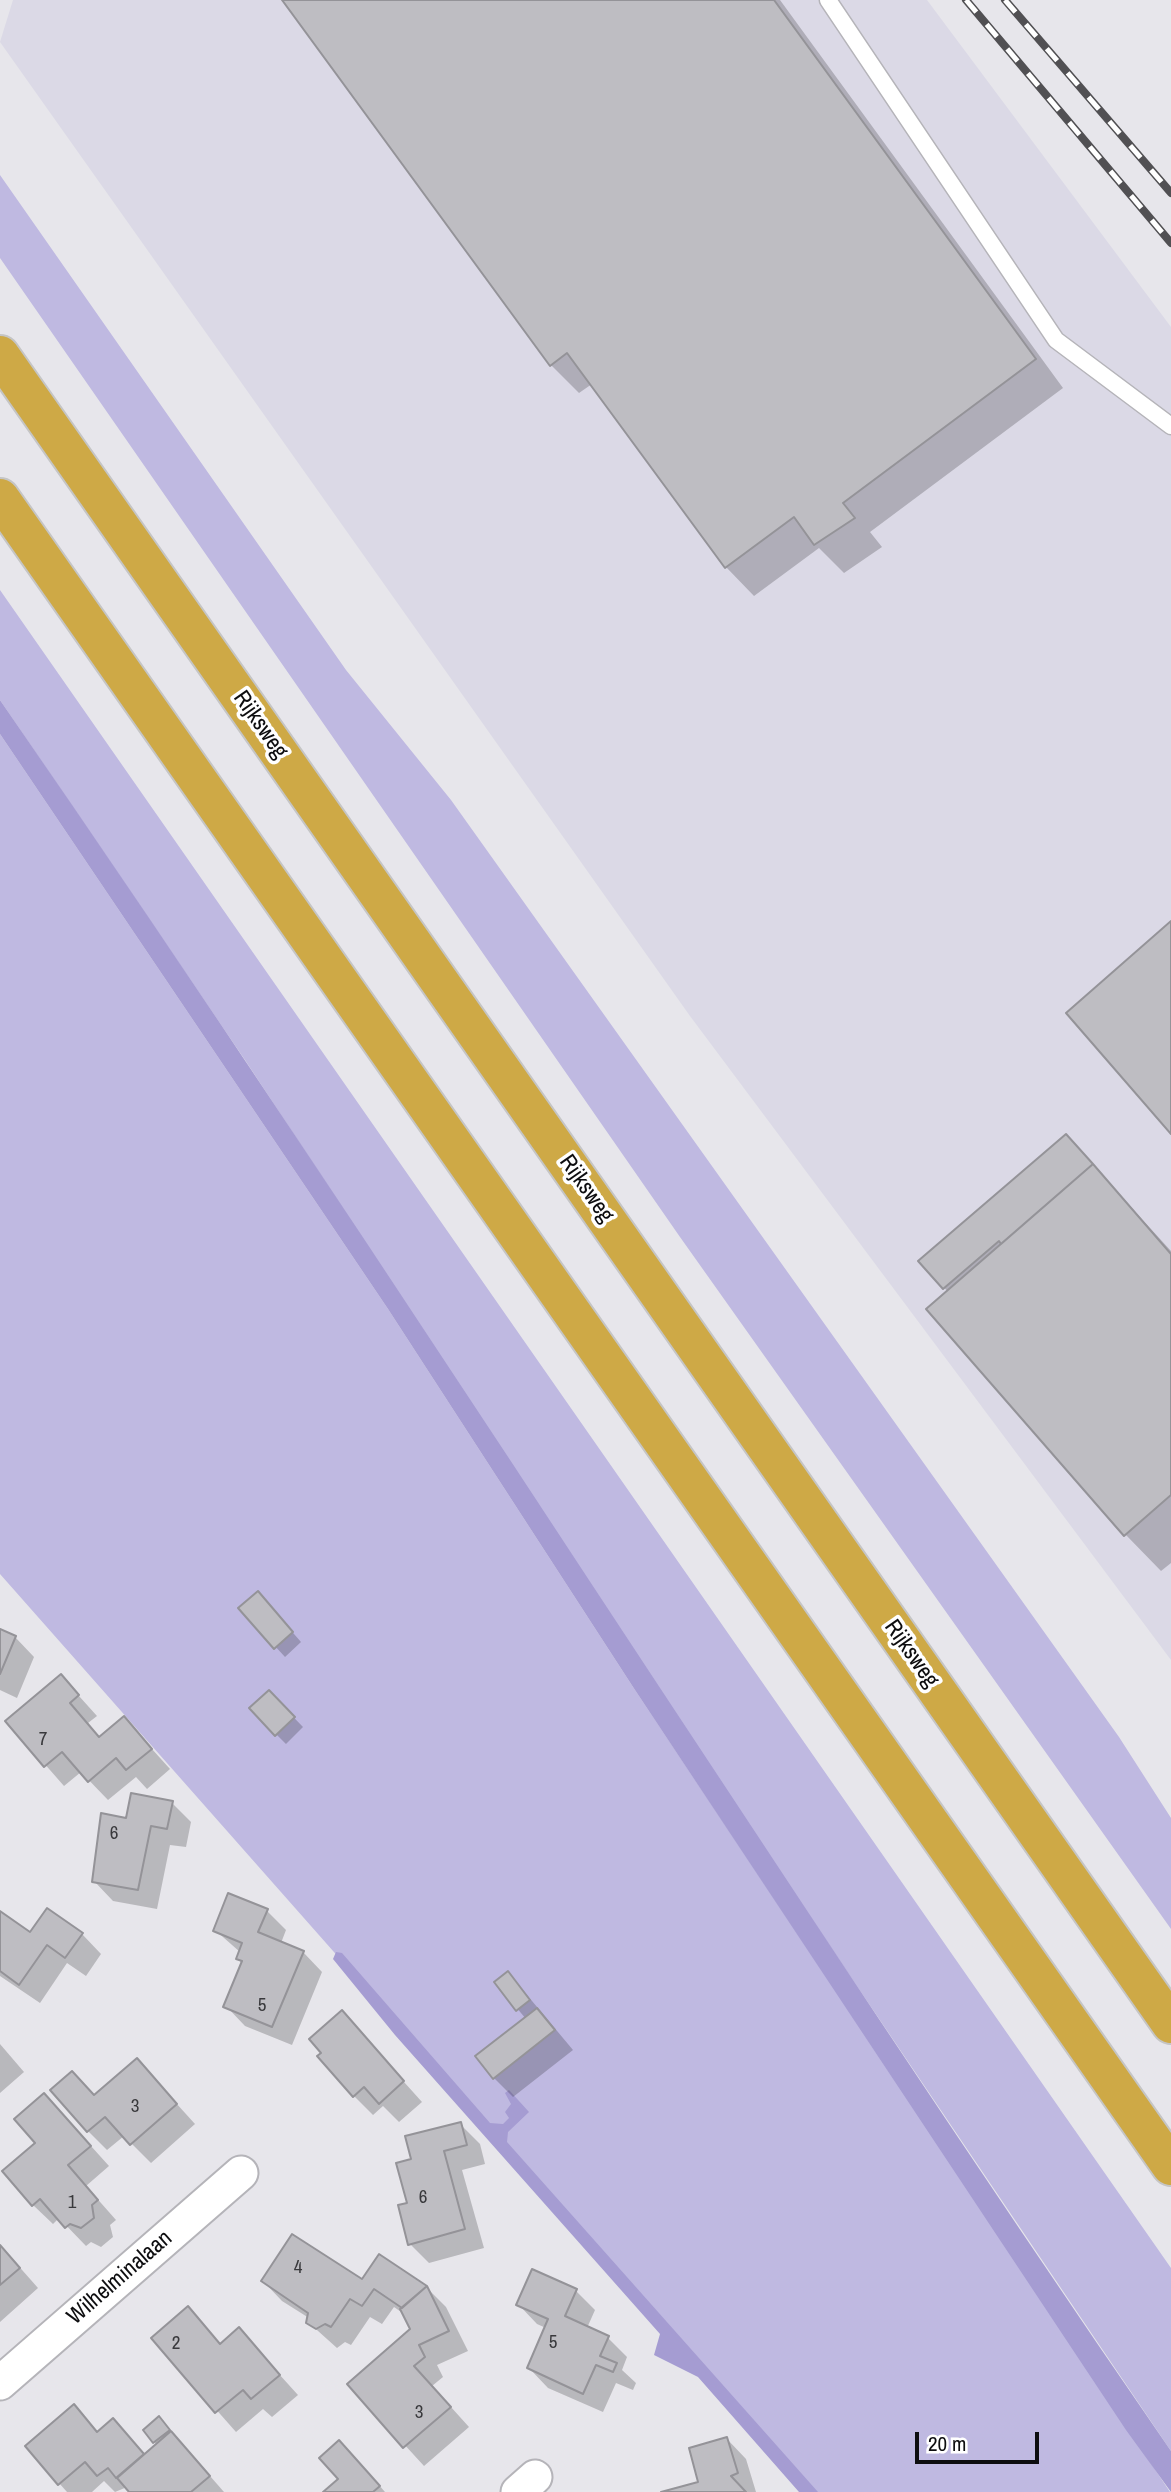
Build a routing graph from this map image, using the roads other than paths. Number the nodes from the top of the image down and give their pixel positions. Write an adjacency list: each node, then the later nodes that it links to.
1 (828, 0): 3 (lane)
2 (0, 355): 5 (highway, Rijksweg)
3 (1171, 426)
4 (0, 498): 6 (highway)
5 (1171, 2024)
6 (1171, 2166)
7 (241, 2173): 8 (street, Wilhelminalaan)
8 (0, 2383)

